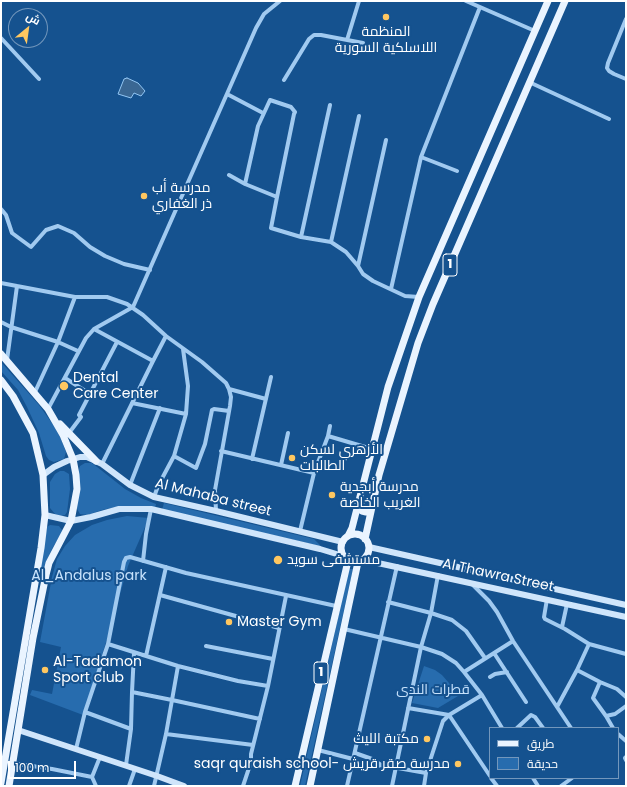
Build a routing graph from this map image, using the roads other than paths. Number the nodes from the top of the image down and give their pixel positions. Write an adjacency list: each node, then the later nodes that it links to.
1 (270, 1): 7 (street)
2 (280, 1): 7 (street)
3 (359, 1): 12 (street)
4 (466, 1): 8 (street)
5 (548, 1): 10 (main road, 1)
6 (564, 1): 17 (main road, 1)
7 (276, 4): 18 (street)
8 (480, 7): 10 (street); 24 (street)
9 (626, 19): 15 (street)
10 (535, 31): 38 (main road, 1)
11 (1, 38): 14 (street)
12 (347, 40): 13 (street); 16 (street)
13 (363, 43)
14 (39, 79)
15 (626, 79)
16 (284, 80)
17 (529, 82): 22 (street); 47 (main road, 1)
18 (227, 94): 20 (street); 33 (street)
19 (330, 105): 30 (street)
20 (263, 113): 27 (street); 28 (street)
21 (359, 116): 31 (street)
22 (609, 119)
23 (386, 140): 32 (street)
24 (421, 158): 25 (street); 36 (street)
25 (457, 171)
26 (229, 175): 27 (street)
27 (245, 184): 28 (street)
28 (277, 197): 30 (street)
29 (1, 209): 33 (street)
30 (301, 237): 31 (street)
31 (330, 242): 32 (street)
32 (358, 266): 36 (street)
33 (150, 270): 39 (street)
34 (1, 283): 35 (street)
35 (17, 286): 37 (street); 41 (street)
36 (391, 289): 38 (street)
37 (75, 297): 39 (street); 45 (street)
38 (419, 297): 44 (main road, 1)
39 (133, 308): 42 (street); 43 (street)
40 (1, 322): 41 (street)
41 (12, 327): 45 (street); 51 (street)
42 (94, 329): 46 (street); 49 (street)
43 (166, 336): 48 (street); 52 (street)
44 (404, 339): 47 (main road); 70 (main road, 1)
45 (58, 342): 49 (street); 57 (street)
46 (117, 342): 52 (street); 58 (street)
47 (418, 343): 84 (main road, 1)
48 (183, 349): 56 (street); 64 (street)
49 (78, 351): 54 (street)
50 (1, 354): 51 (main road)
51 (7, 360): 57 (main road)
52 (152, 361): 60 (street)
53 (271, 377): 59 (street)
54 (65, 378): 58 (street); 62 (street)
55 (1, 380): 78 (main road)
56 (229, 389): 59 (street); 63 (street)
57 (35, 392): 62 (main road)
58 (90, 394): 67 (street)
59 (266, 400): 74 (street)
60 (132, 403): 61 (street); 75 (street)
61 (160, 408): 64 (street); 79 (street)
62 (48, 409): 65 (main road)
63 (229, 411): 71 (street); 72 (street)
64 (186, 414): 72 (street)
65 (53, 418): 67 (main road); 73 (main road)
66 (330, 426): 69 (street)
67 (69, 433): 75 (main road)
68 (288, 433): 76 (street)
69 (328, 436): 70 (street); 77 (street)
70 (372, 449): 80 (main road, 1)
71 (221, 451): 74 (street); 86 (street)
72 (174, 456): 81 (street)
73 (73, 459): 75 (main road); 78 (main road); 88 (main road)
74 (252, 459): 76 (street)
75 (99, 462): 79 (main road, Al Mahaba street)
76 (281, 465): 77 (street)
77 (314, 473): 89 (street)
78 (42, 475): 87 (main road)
79 (130, 485): 81 (main road, Al Mahaba street)
80 (362, 487): 84 (main road); 90 (main road, 1)
81 (154, 497): 82 (main road, Al Mahaba street)
82 (163, 500): 85 (main road); 86 (main road, Al Mahaba street)
83 (151, 509): 85 (main road, Al Mahaba street); 88 (main road, Al Mahaba street); 97 (street)
84 (372, 509): 92 (main road, 1)
85 (160, 510): 95 (main road, Al Mahaba street)
86 (216, 511): 89 (main road, Al Mahaba street)
87 (45, 515): 88 (main road, Al Mahaba street); 174 (main road)
88 (71, 521): 156 (main road)
89 (300, 531): 91 (main road, Al Mahaba street)
90 (348, 536): 92 (main road); 93 (main road)
91 (323, 537): 93 (main road, Al Mahaba street); 95 (main road)
92 (365, 539): 94 (main road)
93 (342, 542): 96 (main road)
94 (369, 547): 98 (main road); 103 (main road, Al Thawra Street)
95 (320, 549): 96 (main road, Al Mahaba street)
96 (345, 558): 98 (main road); 113 (main road, 1)
97 (143, 561): 100 (street); 121 (street)
98 (361, 561): 99 (main road, Al Thawra Street); 118 (main road, 1)
99 (396, 566): 101 (main road, Al Thawra Street); 110 (street)
100 (166, 567): 105 (street); 106 (street)
101 (438, 575): 102 (main road, Al Thawra Street); 114 (street)
102 (471, 583): 107 (main road, Al Thawra Street); 120 (street)
103 (540, 586): 104 (main road, Al Thawra Street); 107 (main road)
104 (559, 590): 109 (main road); 112 (main road, Al Thawra Street)
105 (160, 595): 117 (street); 128 (street)
106 (286, 596): 113 (street); 117 (street)
107 (539, 597): 108 (main road, Al Thawra Street)
108 (547, 599): 109 (main road, Al Thawra Street); 116 (street)
109 (557, 601): 111 (main road, Al Thawra Street)
110 (388, 602): 114 (street); 119 (street)
111 (567, 604): 115 (main road, Al Thawra Street); 116 (street)
112 (626, 605)
113 (336, 606): 181 (main road, 1)
114 (431, 612): 124 (street); 129 (street)
115 (626, 617)
116 (562, 627): 122 (street)
117 (279, 628): 130 (street)
118 (344, 629): 119 (street); 160 (main road, 1)
119 (380, 639): 124 (street); 161 (street)
120 (513, 641): 126 (street); 144 (street)
121 (108, 644): 125 (street); 146 (street)
122 (589, 644): 127 (street); 132 (street)
123 (206, 646): 130 (street)
124 (421, 647): 133 (street); 145 (street)
125 (134, 653): 128 (street); 138 (street)
126 (494, 653): 129 (street); 134 (street)
127 (626, 654)
128 (146, 656): 131 (street)
129 (485, 658): 133 (street)
130 (273, 659): 137 (street)
131 (178, 666): 137 (street); 141 (street)
132 (577, 670): 136 (street); 144 (street)
133 (464, 672): 139 (street)
134 (507, 672): 135 (street); 142 (street)
135 (490, 677)
136 (600, 682): 140 (street); 148 (street)
137 (268, 686): 149 (street)
138 (132, 692): 141 (street); 155 (street)
139 (482, 695): 147 (street); 150 (street)
140 (626, 697)
141 (172, 700): 149 (street); 157 (street)
142 (526, 702)
143 (626, 706): 148 (street)
144 (557, 707): 153 (street)
145 (408, 708): 147 (street); 167 (street)
146 (85, 712): 155 (street); 159 (street)
147 (449, 715): 169 (street); 170 (street)
148 (606, 716): 154 (street)
149 (260, 719): 158 (street)
150 (501, 727)
151 (518, 727): 152 (street)
152 (542, 727)
153 (570, 727)
154 (612, 727)
155 (131, 729): 165 (street)
156 (18, 730): 159 (main road); 164 (main road)
157 (166, 734): 158 (street); 171 (street)
158 (253, 744): 180 (street)
159 (76, 749): 162 (main road)
160 (318, 750): 163 (street); 182 (main road, 1)
161 (355, 753): 163 (street); 166 (street)
162 (100, 757): 165 (main road); 172 (street)
163 (353, 761): 166 (street); 183 (street)
164 (12, 763): 172 (street); 175 (main road)
165 (126, 765): 168 (main road)
166 (381, 765): 167 (street)
167 (396, 768): 169 (street); 184 (street)
168 (135, 769): 171 (main road); 177 (street)
169 (426, 773): 185 (street)
170 (489, 774)
171 (157, 776): 178 (street); 179 (main road)
172 (92, 777): 176 (street)
173 (571, 779): 186 (street)
174 (1, 783)
175 (9, 786)
176 (96, 786)
177 (129, 786)
178 (154, 786)
179 (184, 786)
180 (244, 786)
181 (295, 786)
182 (310, 786)
183 (347, 786)
184 (392, 786)
185 (424, 786)
186 (561, 786)

